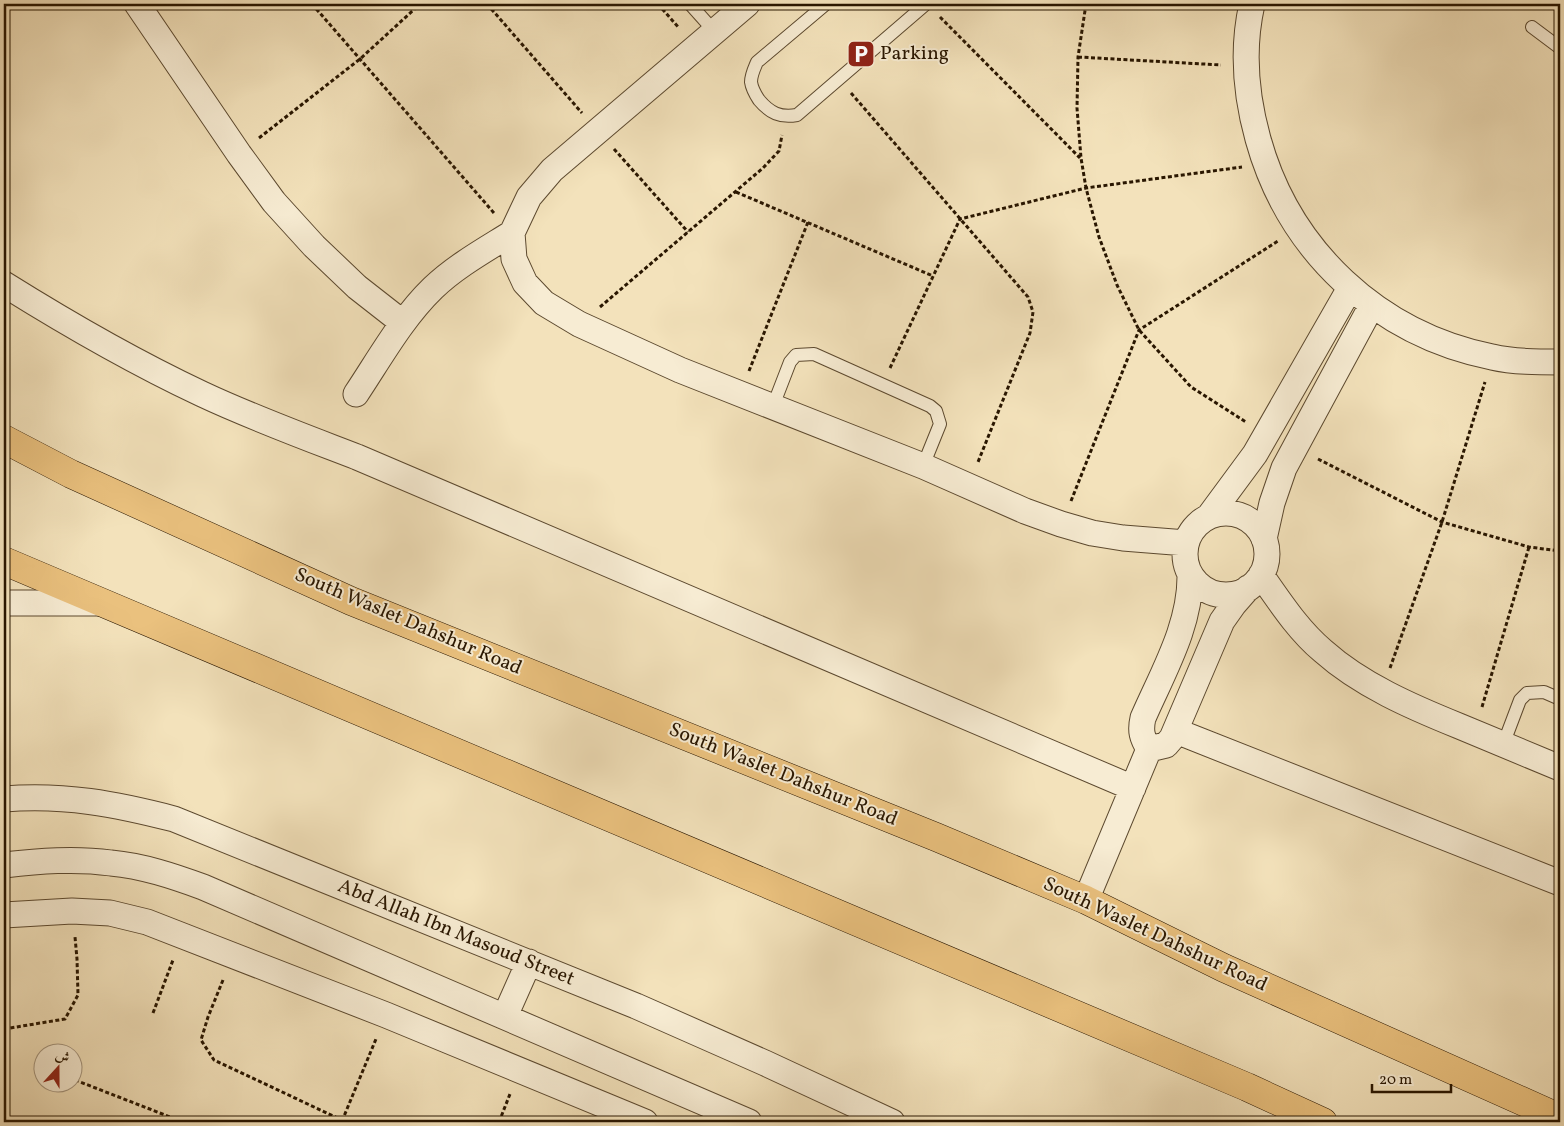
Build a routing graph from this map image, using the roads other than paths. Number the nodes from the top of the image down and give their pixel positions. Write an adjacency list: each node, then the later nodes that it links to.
1 (137, 4): 14 (street)
2 (690, 4): 8 (lane)
3 (747, 4): 8 (street)
4 (1252, 4): 12 (street)
5 (824, 5): 6 (lane)
6 (930, 7)
7 (1532, 26): 9 (lane)
8 (706, 40): 10 (street)
9 (1560, 48)
10 (512, 233): 14 (street); 17 (street)
11 (4, 284): 33 (street)
12 (1350, 288): 13 (street); 20 (street)
13 (1372, 305): 15 (street); 21 (street)
14 (404, 323): 16 (street)
15 (1560, 362)
16 (356, 394)
17 (773, 406): 19 (street); 19 (lane)
18 (4, 439): 37 (highway, South Waslet Dahshur Road)
19 (923, 466): 22 (street)
20 (1210, 516): 21 (street); 22 (street)
21 (1264, 539): 25 (street)
22 (1186, 544): 24 (street)
23 (4, 561): 26 (highway)
24 (1190, 574): 25 (street); 31 (street)
25 (1255, 582): 29 (street); 30 (street)
26 (105, 602): 27 (street); 46 (highway)
27 (4, 603)
28 (1560, 699): 30 (lane)
29 (1176, 731): 31 (street); 36 (street)
30 (1504, 745): 32 (street)
31 (1149, 749): 33 (street)
32 (1560, 768)
33 (1133, 788): 37 (street)
34 (4, 799): 39 (street, Abd Allah Ibn Masoud Street)
35 (4, 865): 40 (street)
36 (1560, 883)
37 (1086, 900): 42 (highway, South Waslet Dahshur Road)
38 (4, 915): 43 (street)
39 (529, 962): 40 (street); 45 (street, Abd Allah Ibn Masoud Street)
40 (505, 1016): 41 (street)
41 (656, 1082): 43 (street); 44 (street)
42 (1560, 1118)
43 (643, 1122)
44 (749, 1122)
45 (892, 1122)
46 (1323, 1122)

